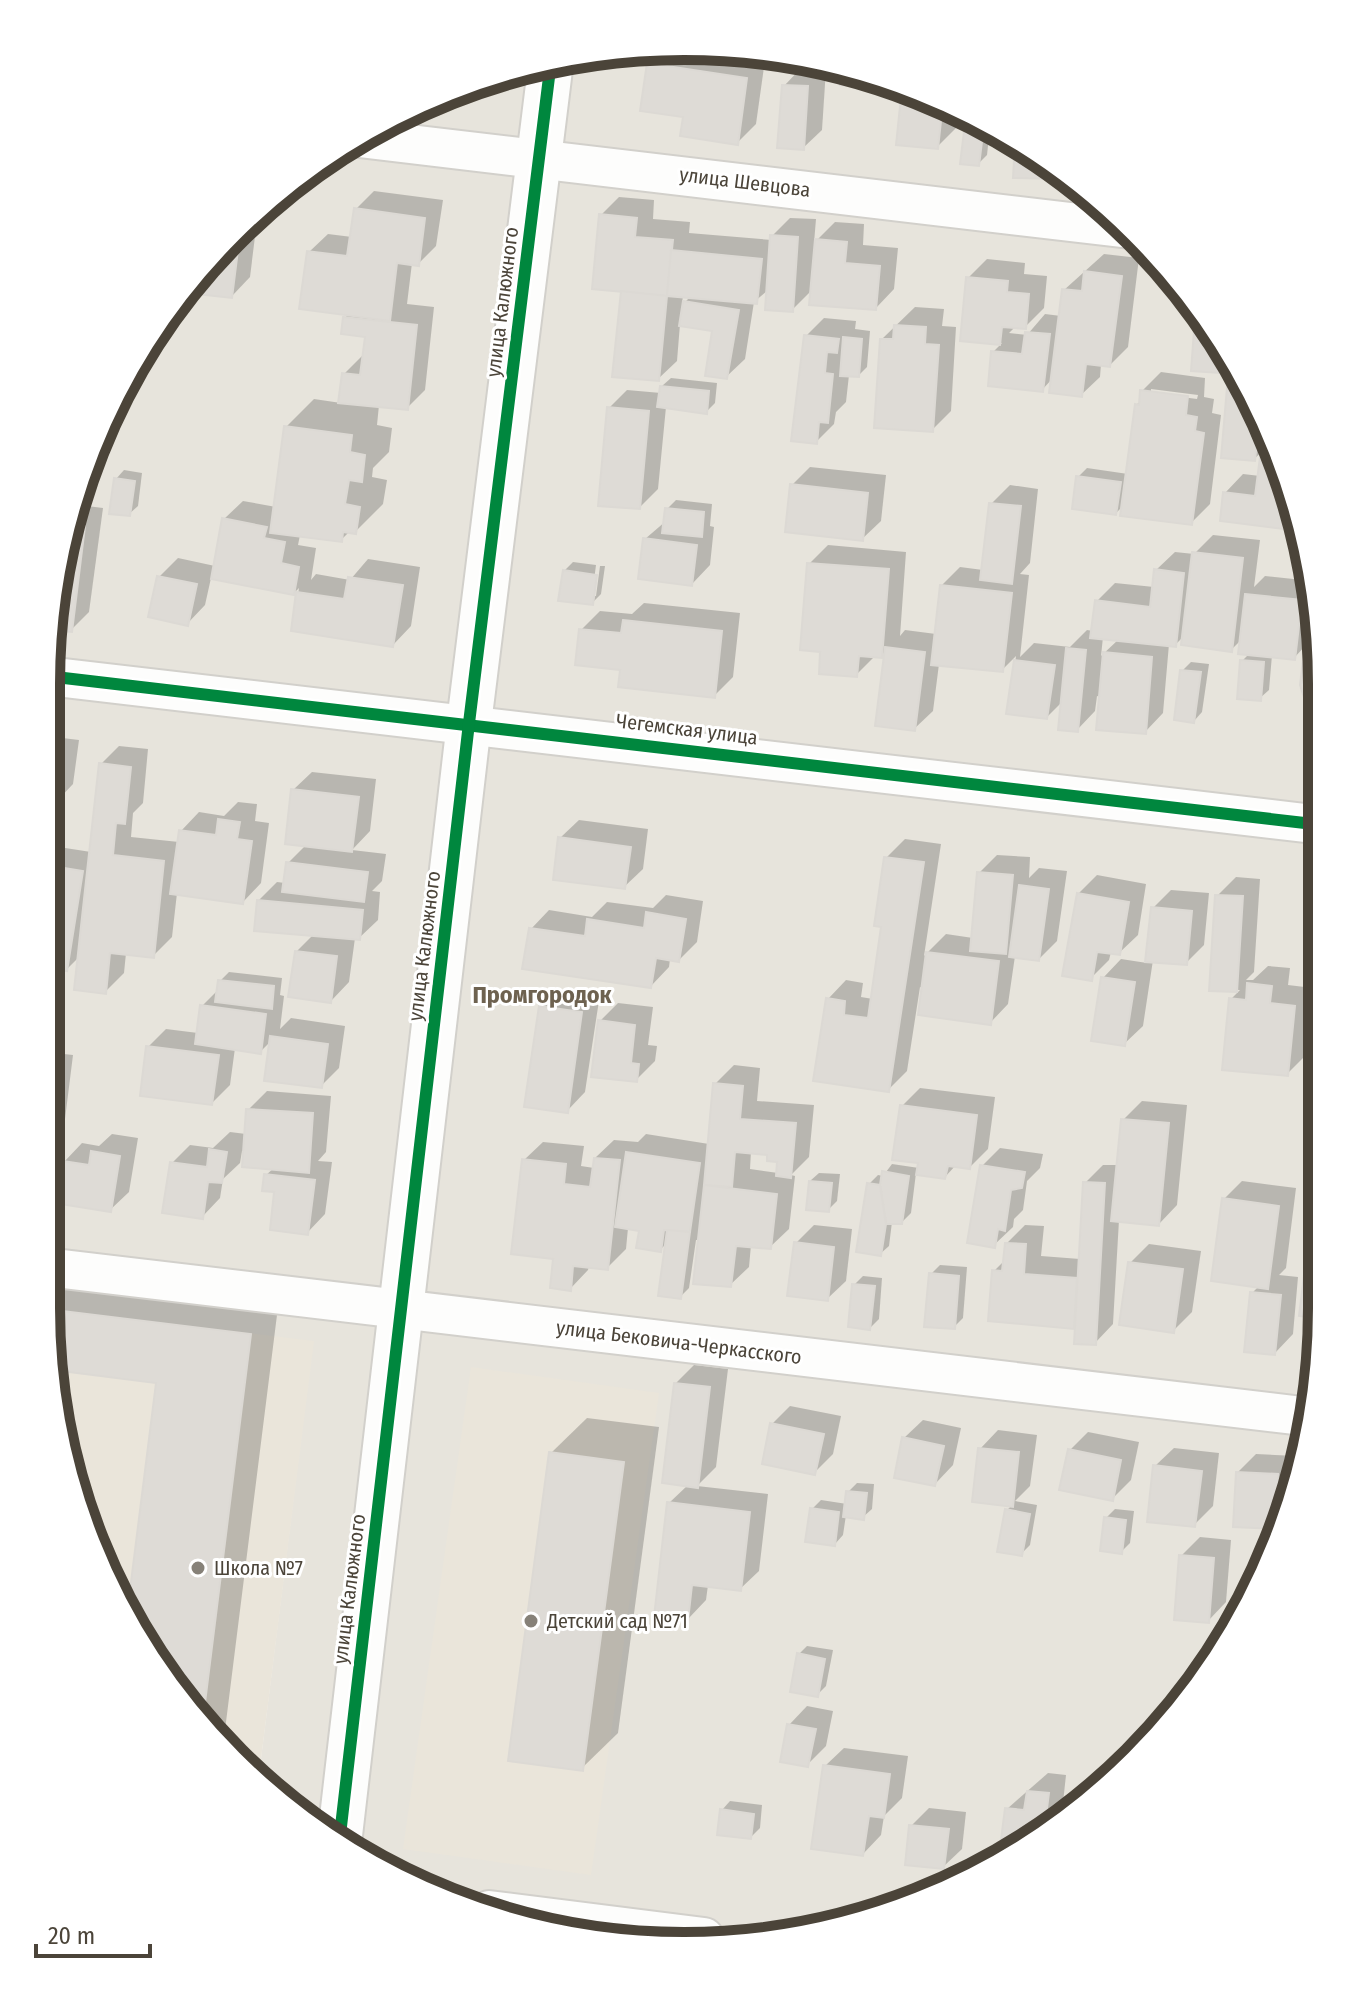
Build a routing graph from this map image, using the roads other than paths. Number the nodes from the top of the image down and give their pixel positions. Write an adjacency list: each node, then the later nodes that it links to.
1 (550, 75): 3 (street, улица Калюжного)
2 (379, 140): 3 (street, улица Шевцова)
3 (541, 158): 4 (street, улица Шевцова); 6 (street, улица Калюжного)
4 (1107, 226)
5 (60, 677): 6 (street, Чегемская улица)
6 (469, 723): 7 (street, Чегемская улица); 9 (street, улица Калюжного)
7 (1308, 823)
8 (60, 1269): 9 (street, улица Бековича-Черкасского)
9 (401, 1309): 10 (street, улица Бековича-Черкасского); 11 (street, улица Калюжного)
10 (1298, 1416)
11 (341, 1829)
12 (554, 1918): 13 (street)
13 (659, 1931)

